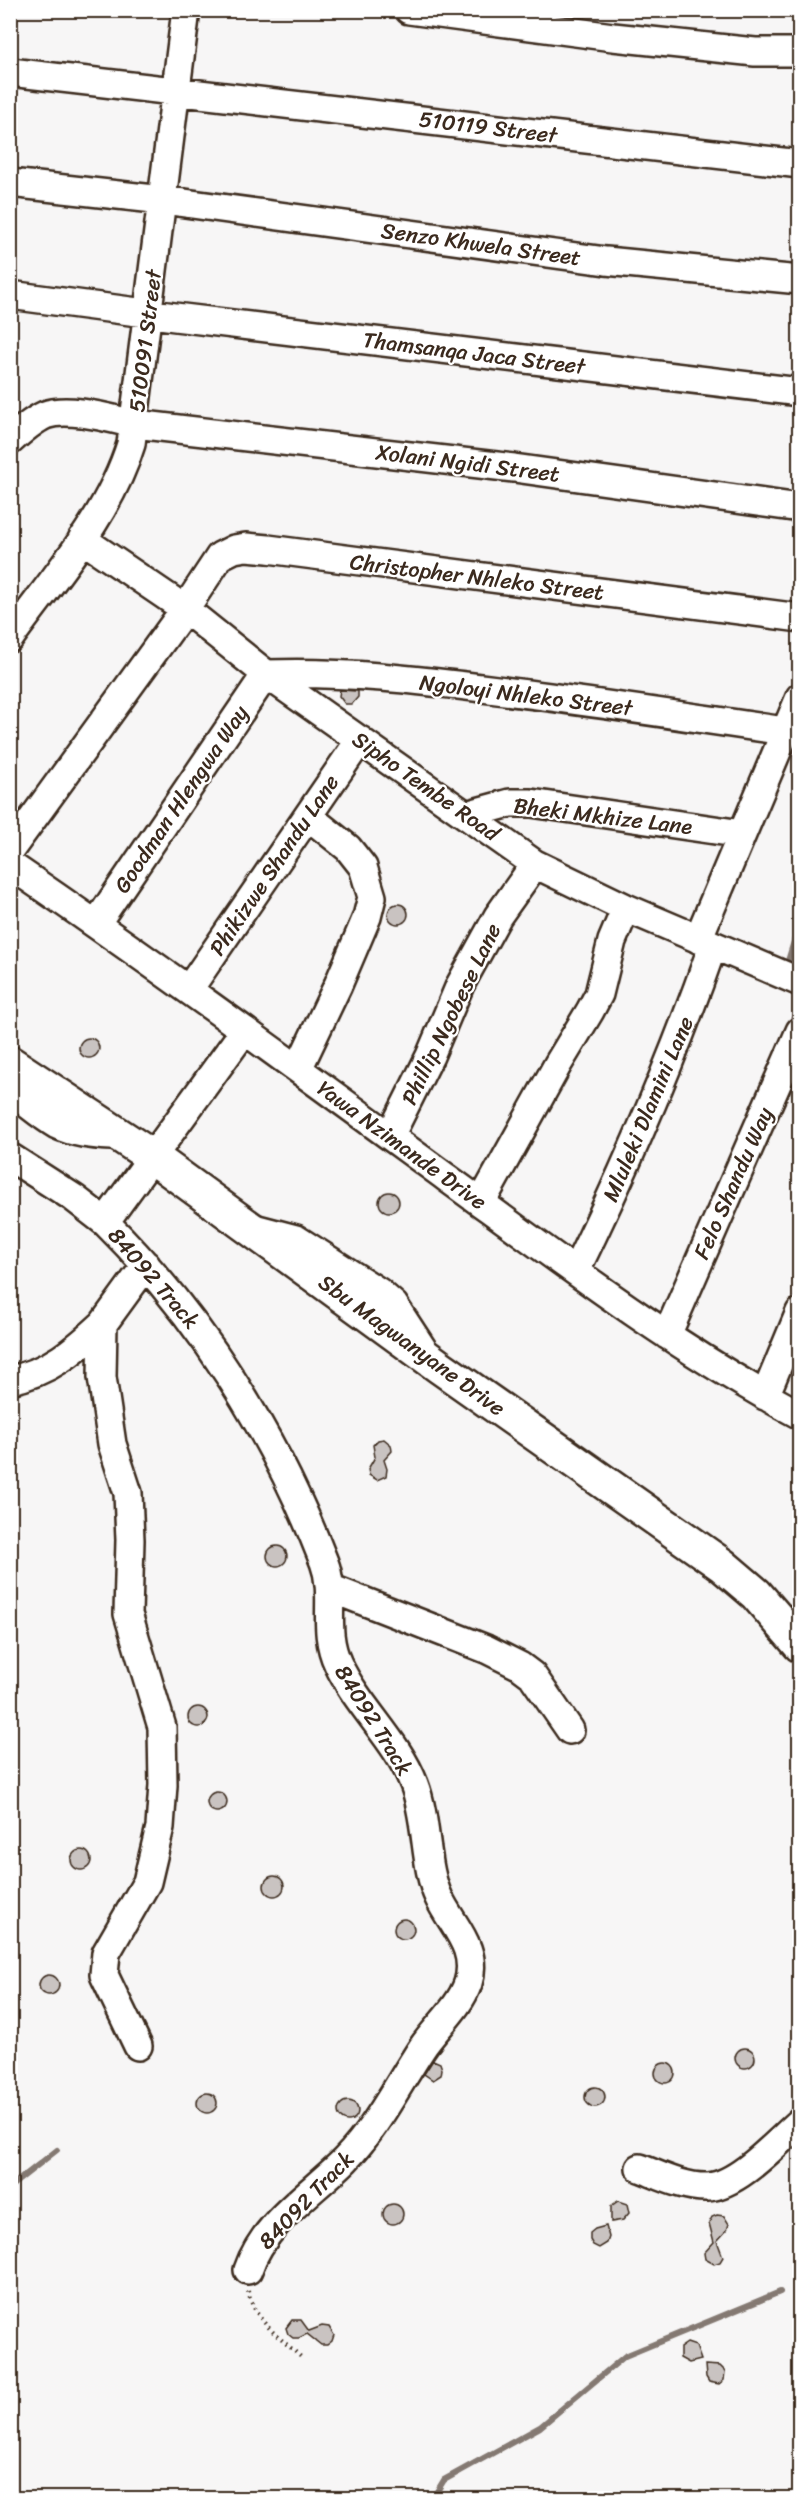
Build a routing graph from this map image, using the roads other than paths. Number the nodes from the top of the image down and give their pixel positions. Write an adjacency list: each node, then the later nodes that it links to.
1 (186, 10): 5 (street, 510091 Street)
2 (409, 10): 3 (street)
3 (800, 52)
4 (10, 72): 5 (street, 510119 Street)
5 (177, 91): 6 (street, 510119 Street); 8 (street, 510091 Street)
6 (800, 164)
7 (10, 183): 8 (street, Senzo Khwela Street)
8 (163, 200): 9 (street, Senzo Khwela Street); 11 (street, 510091 Street)
9 (800, 280)
10 (10, 295): 11 (street, Thamsanqa Jaca Street)
11 (149, 313): 12 (street, Thamsanqa Jaca Street); 13 (street, 510091 Street)
12 (800, 392)
13 (135, 424): 14 (street, Xolani Ngidi Street); 15 (street, Xolani Ngidi Street); 16 (street, 510091 Street)
14 (10, 441)
15 (800, 508)
16 (82, 539): 17 (street, Sipho Tembe Road); 19 (street, 510091 Street)
17 (185, 609): 18 (street, Christopher Nhleko Street); 20 (street, Sipho Tembe Road); 27 (street, Christopher Nhleko Street)
18 (800, 618)
19 (10, 638)
20 (266, 674): 22 (street, Ngoloyi Nhleko Street); 23 (street, Sipho Tembe Road); 31 (street, Goodman Hlengwa Way)
21 (800, 697): 22 (street, Mluleki Dlamini Lane)
22 (785, 731): 26 (street, Mluleki Dlamini Lane)
23 (360, 740): 24 (street, Sipho Tembe Road); 25 (street, Phikizwe Shandu Lane)
24 (466, 815): 26 (street, Bheki Mkhize Lane); 28 (street, Sipho Tembe Road)
25 (308, 816): 34 (street, Phikizwe Shandu Lane); 38 (street)
26 (742, 834): 32 (street, Mluleki Dlamini Lane)
27 (10, 850)
28 (536, 864): 30 (street, Sipho Tembe Road); 40 (street, Phillip Ngobese Lane)
29 (10, 865): 31 (street, Yawa Nzimande Drive)
30 (626, 908): 32 (street, Sipho Tembe Road); 44 (street)
31 (96, 924): 34 (street, Yawa Nzimande Drive)
32 (705, 942): 33 (street, Sipho Tembe Road); 47 (street, Mluleki Dlamini Lane)
33 (800, 982)
34 (189, 989): 35 (street, Yawa Nzimande Drive)
35 (244, 1031): 38 (street, Yawa Nzimande Drive); 43 (street)
36 (800, 1031): 50 (street, Felo Shandu Way)
37 (10, 1063): 41 (main road, Sbu Magwanyane Drive)
38 (298, 1069): 40 (street, Yawa Nzimande Drive)
39 (10, 1091): 41 (street)
40 (390, 1136): 44 (street, Yawa Nzimande Drive)
41 (124, 1138): 43 (main road, Sbu Magwanyane Drive)
42 (10, 1156): 45 (street, 84092 Track)
43 (151, 1156): 45 (street); 55 (main road, Sbu Magwanyane Drive)
44 (481, 1203): 47 (street, Yawa Nzimande Drive)
45 (105, 1222): 46 (street, 84092 Track)
46 (146, 1265): 49 (street); 54 (street, 84092 Track)
47 (576, 1270): 50 (street, Yawa Nzimande Drive)
48 (800, 1312): 52 (street)
49 (103, 1324): 51 (street); 57 (street)
50 (667, 1335): 52 (street, Yawa Nzimande Drive)
51 (10, 1380)
52 (765, 1396): 53 (street, Yawa Nzimande Drive)
53 (800, 1415)
54 (330, 1588): 56 (street); 60 (street, 84092 Track)
55 (800, 1645)
56 (570, 1730)
57 (138, 2046)
58 (800, 2122): 59 (street)
59 (640, 2168)
60 (248, 2270)

